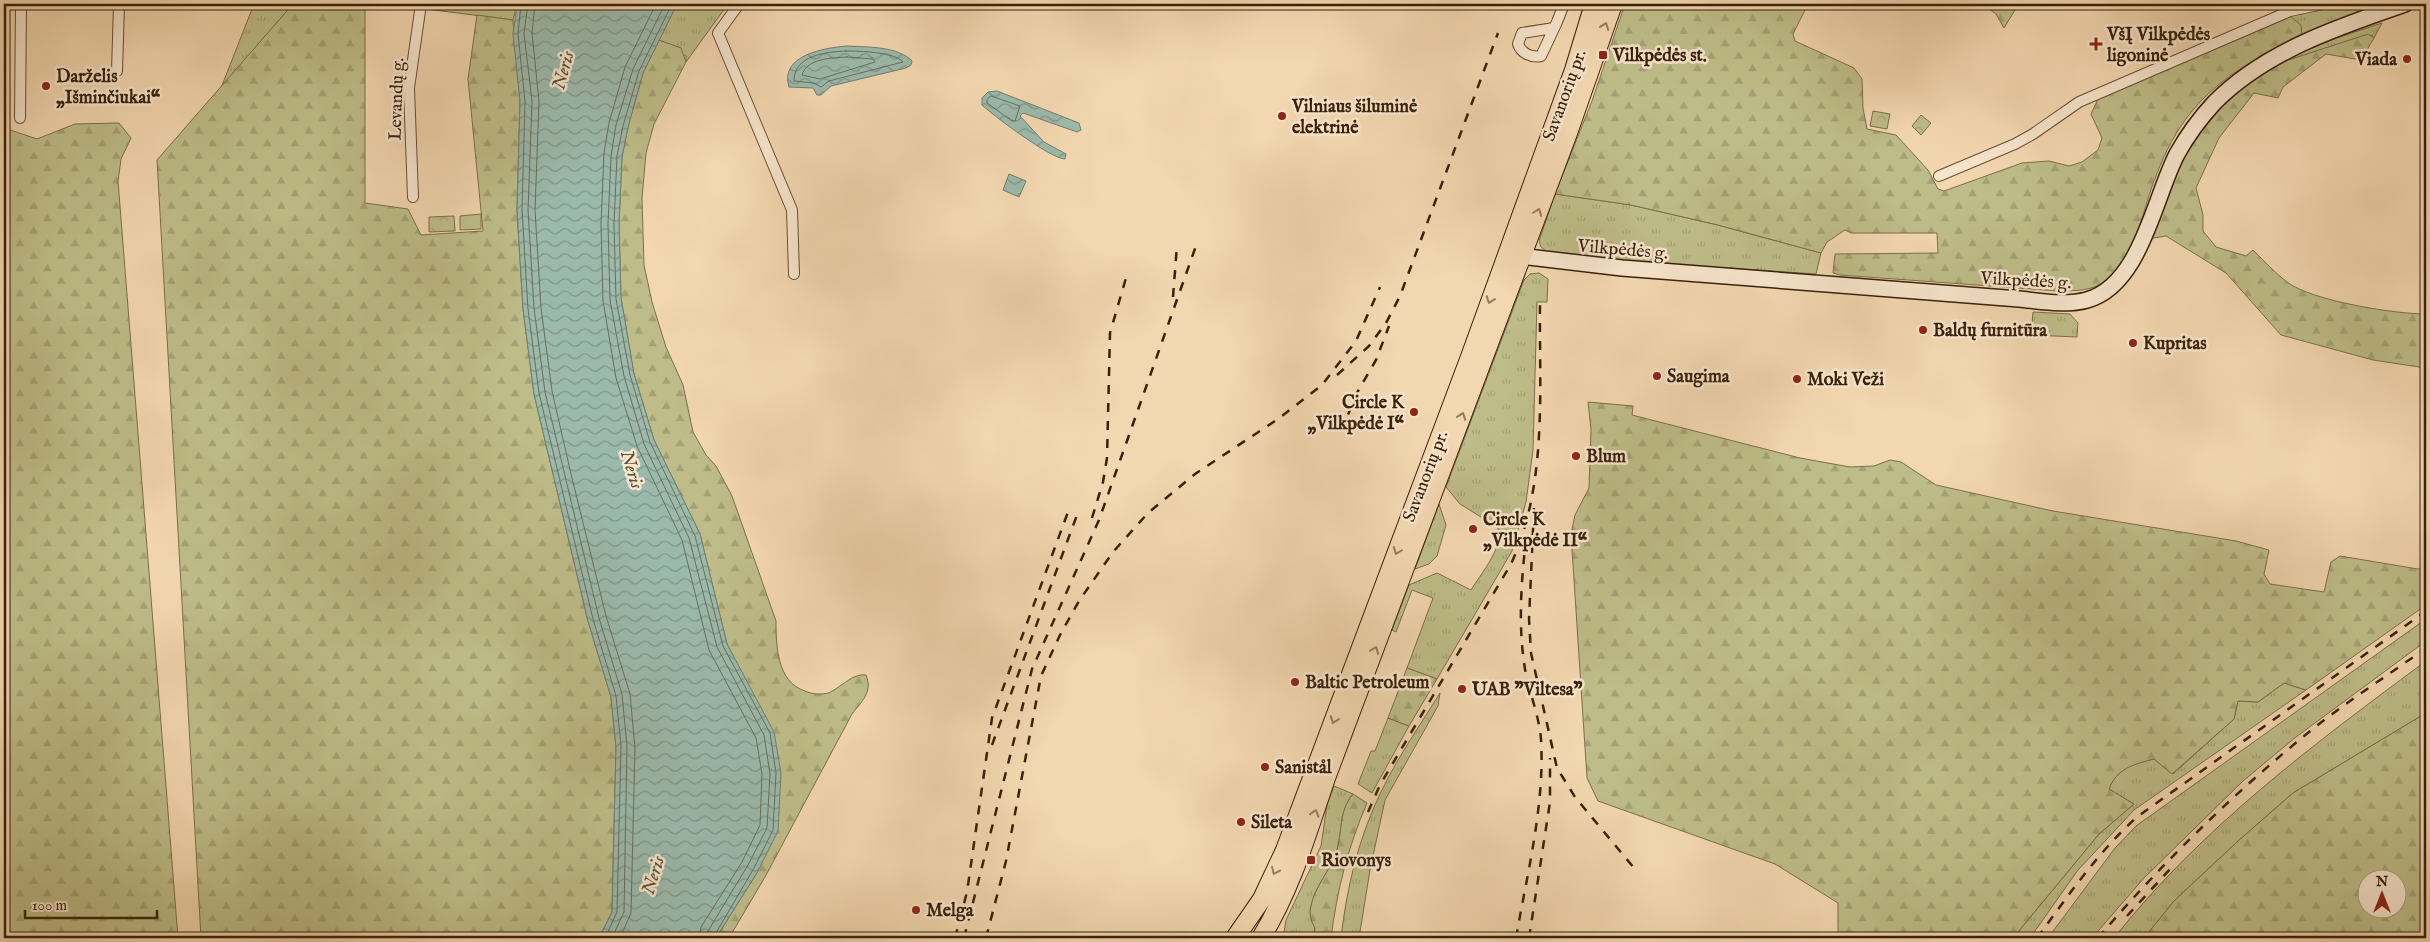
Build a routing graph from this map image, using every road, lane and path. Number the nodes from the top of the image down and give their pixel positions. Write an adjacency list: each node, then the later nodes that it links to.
1 (21, 4): 13 (street)
2 (119, 4): 12 (street)
3 (421, 4): 15 (street, Levandų g.)
4 (739, 4): 17 (street)
5 (1564, 4): 11 (street)
6 (1594, 4): 16 (highway, Savanorių pr.)
7 (1613, 4): 16 (highway, Savanorių pr., one-way to 7)
8 (2323, 4): 10 (street)
9 (2405, 4): 16 (main road, Vilkpėdės g.)
10 (2290, 7): 14 (street)
11 (1554, 28)
12 (117, 71)
13 (20, 118)
14 (1939, 176)
15 (413, 197)
16 (1514, 256): 18 (highway, Savanorių pr., one-way to 18); 19 (highway, Savanorių pr., one-way to 16)
17 (794, 274)
18 (1253, 913): 19 (highway); 20 (highway, Savanorių pr.)
19 (1265, 936)
20 (1235, 938)

